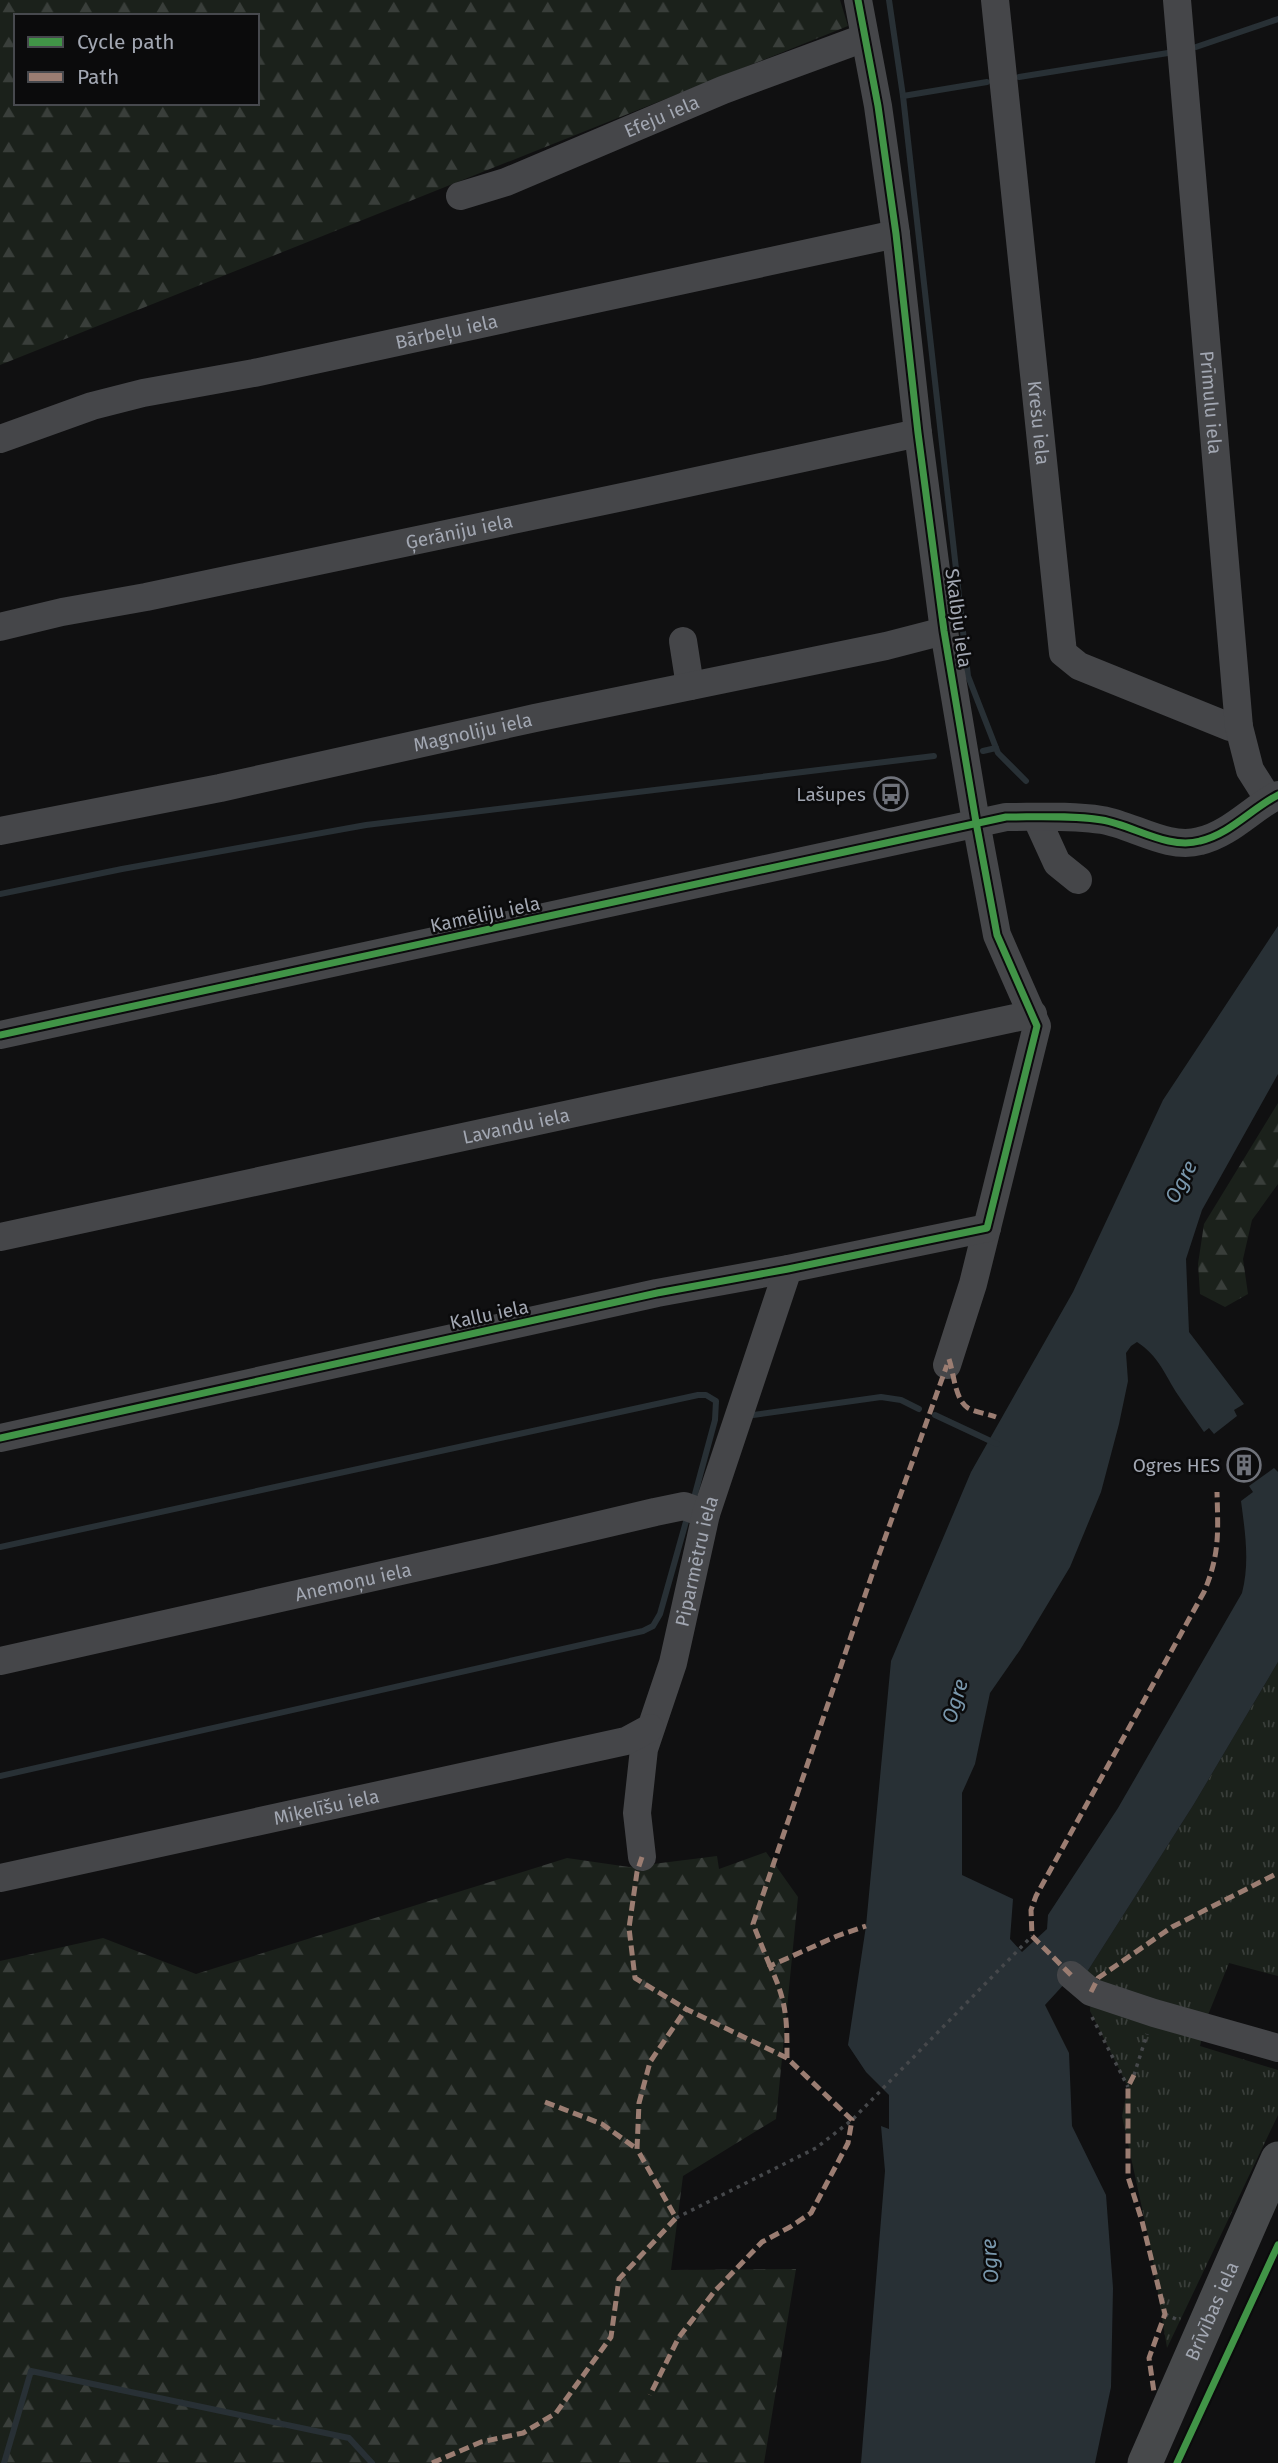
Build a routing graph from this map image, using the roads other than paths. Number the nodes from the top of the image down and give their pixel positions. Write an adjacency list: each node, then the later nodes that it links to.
1 (858, 0): 4 (street, Skalbju iela)
2 (995, 0): 13 (street, Krešu iela)
3 (1177, 0): 13 (street, Prīmulu iela)
4 (864, 38): 5 (street, Efeju iela); 6 (street, Skalbju iela)
5 (460, 196)
6 (896, 234): 7 (street, Skalbju iela); 8 (street, Bārbeļu iela)
7 (918, 433): 9 (street, Ģerāniju iela); 10 (street, Skalbju iela)
8 (0, 439)
9 (0, 627)
10 (944, 631): 12 (street, Magnoliju iela); 16 (street, Skalbju iela)
11 (682, 641): 12 (street)
12 (690, 686): 17 (street, Magnoliju iela)
13 (1239, 727): 14 (street, Prīmulu iela)
14 (1274, 797): 15 (street, Kamēliju iela)
15 (1036, 817): 16 (street, Kamēliju iela); 18 (street)
16 (976, 822): 19 (street, Skalbju iela); 20 (street, Kamēliju iela)
17 (0, 831)
18 (1078, 880)
19 (1033, 1014): 21 (street, Skalbju iela); 22 (street, Lavandu iela)
20 (0, 1035)
21 (987, 1228): 23 (street, Kallu iela); 24 (street, Skalbju iela)
22 (0, 1237)
23 (788, 1269): 25 (street, Kallu iela); 26 (street, Piparmētru iela)
24 (947, 1365)
25 (0, 1438)
26 (706, 1514): 27 (street, Anemoņu iela); 28 (street, Piparmētru iela)
27 (0, 1661)
28 (650, 1728): 29 (street, Piparmētru iela); 30 (street, Miķelīšu iela)
29 (642, 1857)
30 (0, 1878)
31 (1081, 1983): 32 (street)
32 (1278, 2048)
33 (1278, 2159): 34 (main road, Brīvības iela)
34 (1145, 2463)

